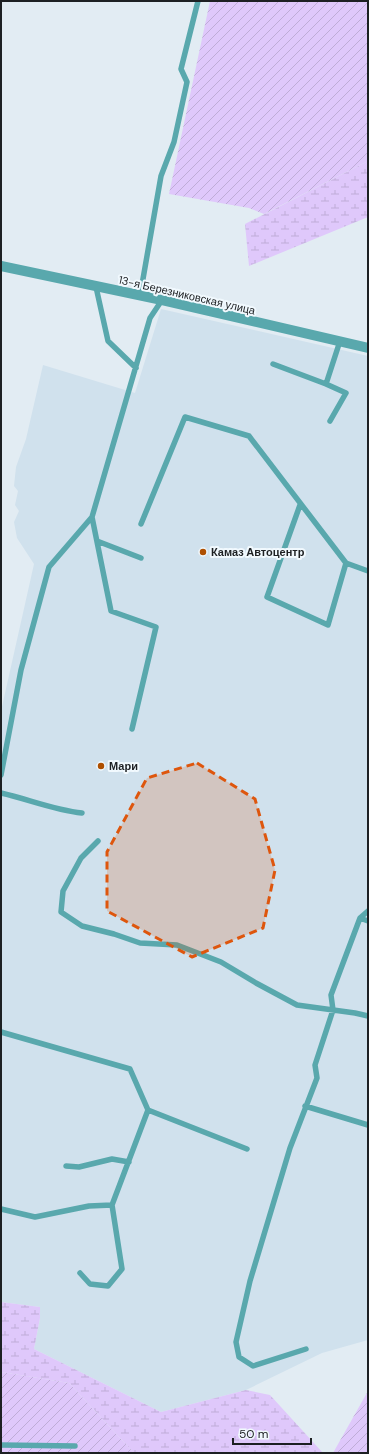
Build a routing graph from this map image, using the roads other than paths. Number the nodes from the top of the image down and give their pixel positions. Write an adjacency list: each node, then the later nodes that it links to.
1 (198, 1): 4 (lane)
2 (1, 266): 3 (street, 13-я Березниковская улица)
3 (96, 287): 4 (street, 13-я Березниковская улица); 9 (lane)
4 (140, 296): 5 (street, 13-я Березниковская улица)
5 (162, 300): 6 (street, 13-я Березниковская улица); 9 (lane)
6 (340, 341): 7 (street, 13-я Березниковская улица); 10 (lane)
7 (368, 348)
8 (273, 364): 10 (lane)
9 (136, 368): 13 (lane)
10 (326, 384): 11 (lane)
11 (330, 421)
12 (300, 505): 14 (lane); 17 (lane); 17 (lane)
13 (92, 517): 15 (lane); 20 (lane)
14 (141, 524)
15 (97, 541): 16 (lane); 19 (lane)
16 (141, 558)
17 (346, 563): 18 (lane)
18 (368, 571)
19 (132, 729)
20 (1, 775)
21 (1, 793): 22 (lane)
22 (82, 813)
23 (98, 841): 27 (lane)
24 (368, 911): 25 (lane)
25 (360, 918): 26 (lane); 27 (lane)
26 (368, 921)
27 (333, 1010): 28 (lane); 30 (lane)
28 (368, 1016)
29 (1, 1032): 31 (lane)
30 (305, 1106): 32 (lane); 39 (lane)
31 (148, 1110): 33 (lane); 34 (lane)
32 (368, 1125)
33 (246, 1149)
34 (129, 1162): 35 (lane); 36 (lane)
35 (66, 1166)
36 (112, 1205): 37 (lane); 38 (lane)
37 (1, 1209)
38 (80, 1273)
39 (306, 1349)
40 (1, 1445): 41 (lane)
41 (75, 1446)

